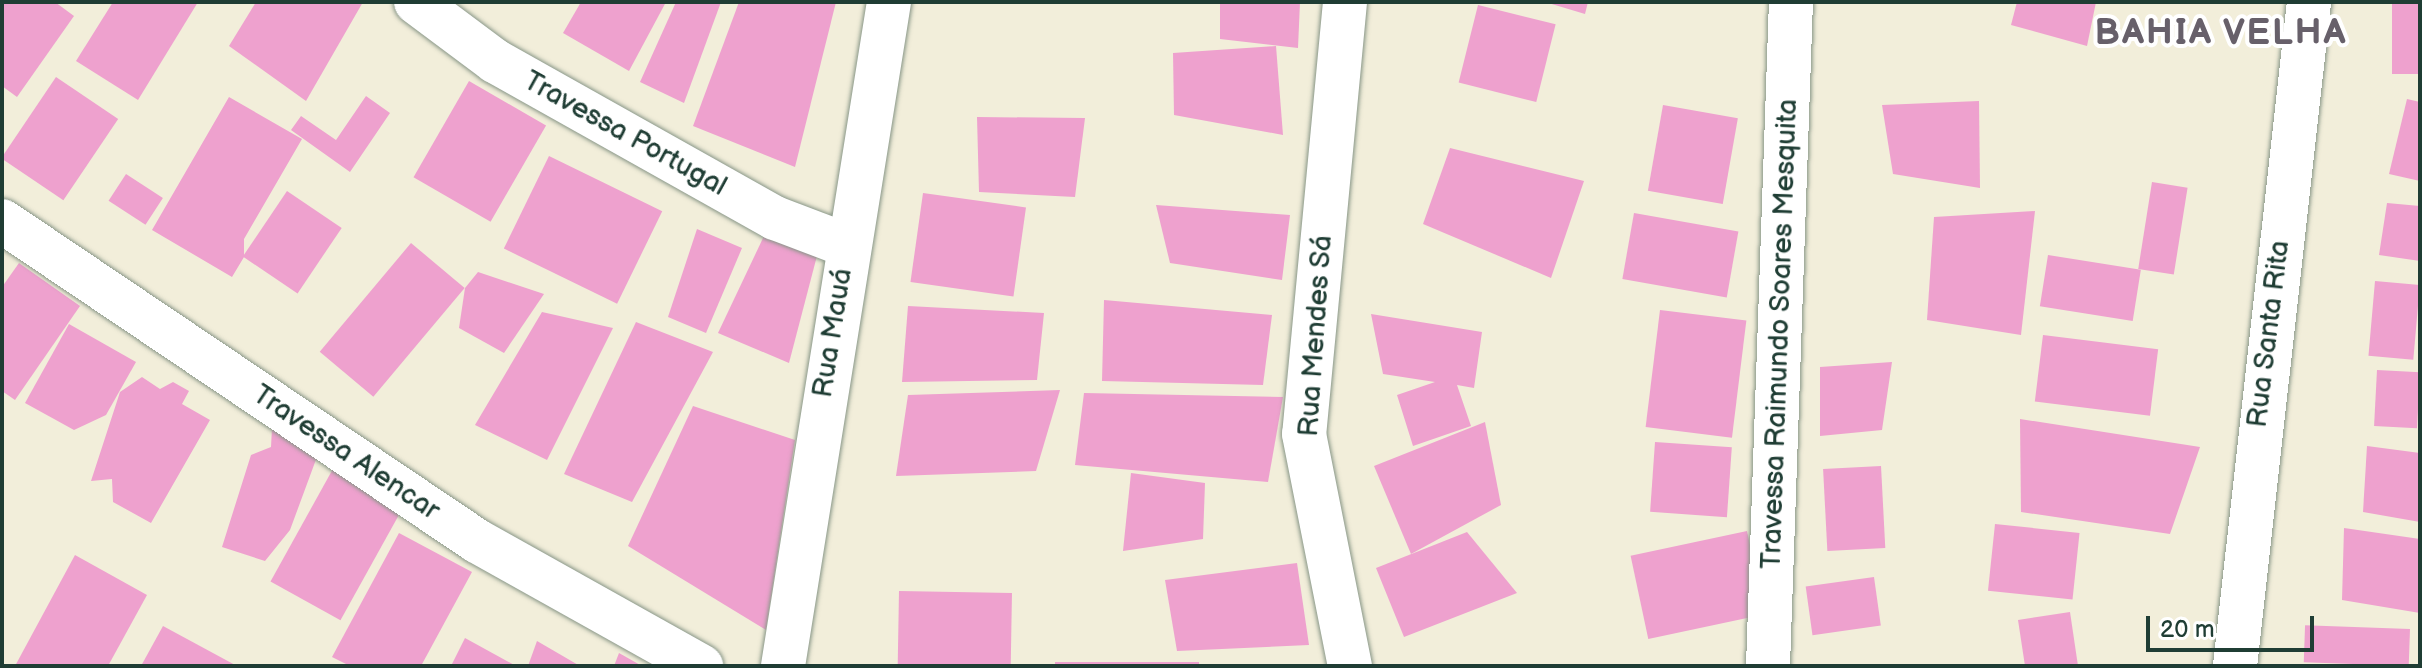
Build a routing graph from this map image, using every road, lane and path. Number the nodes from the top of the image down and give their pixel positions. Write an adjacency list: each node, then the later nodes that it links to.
1 (416, 2): 7 (street, Travessa Portugal)
2 (889, 2): 7 (street, Rua Mauá)
3 (1345, 2): 10 (street, Rua Mendes Sá)
4 (1791, 2): 11 (street, Travessa Raimundo Soares Mesquita)
5 (2309, 2): 12 (street, Rua Santa Rita)
6 (2, 221): 8 (street, Travessa Alencar)
7 (846, 245): 9 (street, Rua Mauá)
8 (701, 666)
9 (783, 666)
10 (1350, 666)
11 (1768, 666)
12 (2235, 666)

